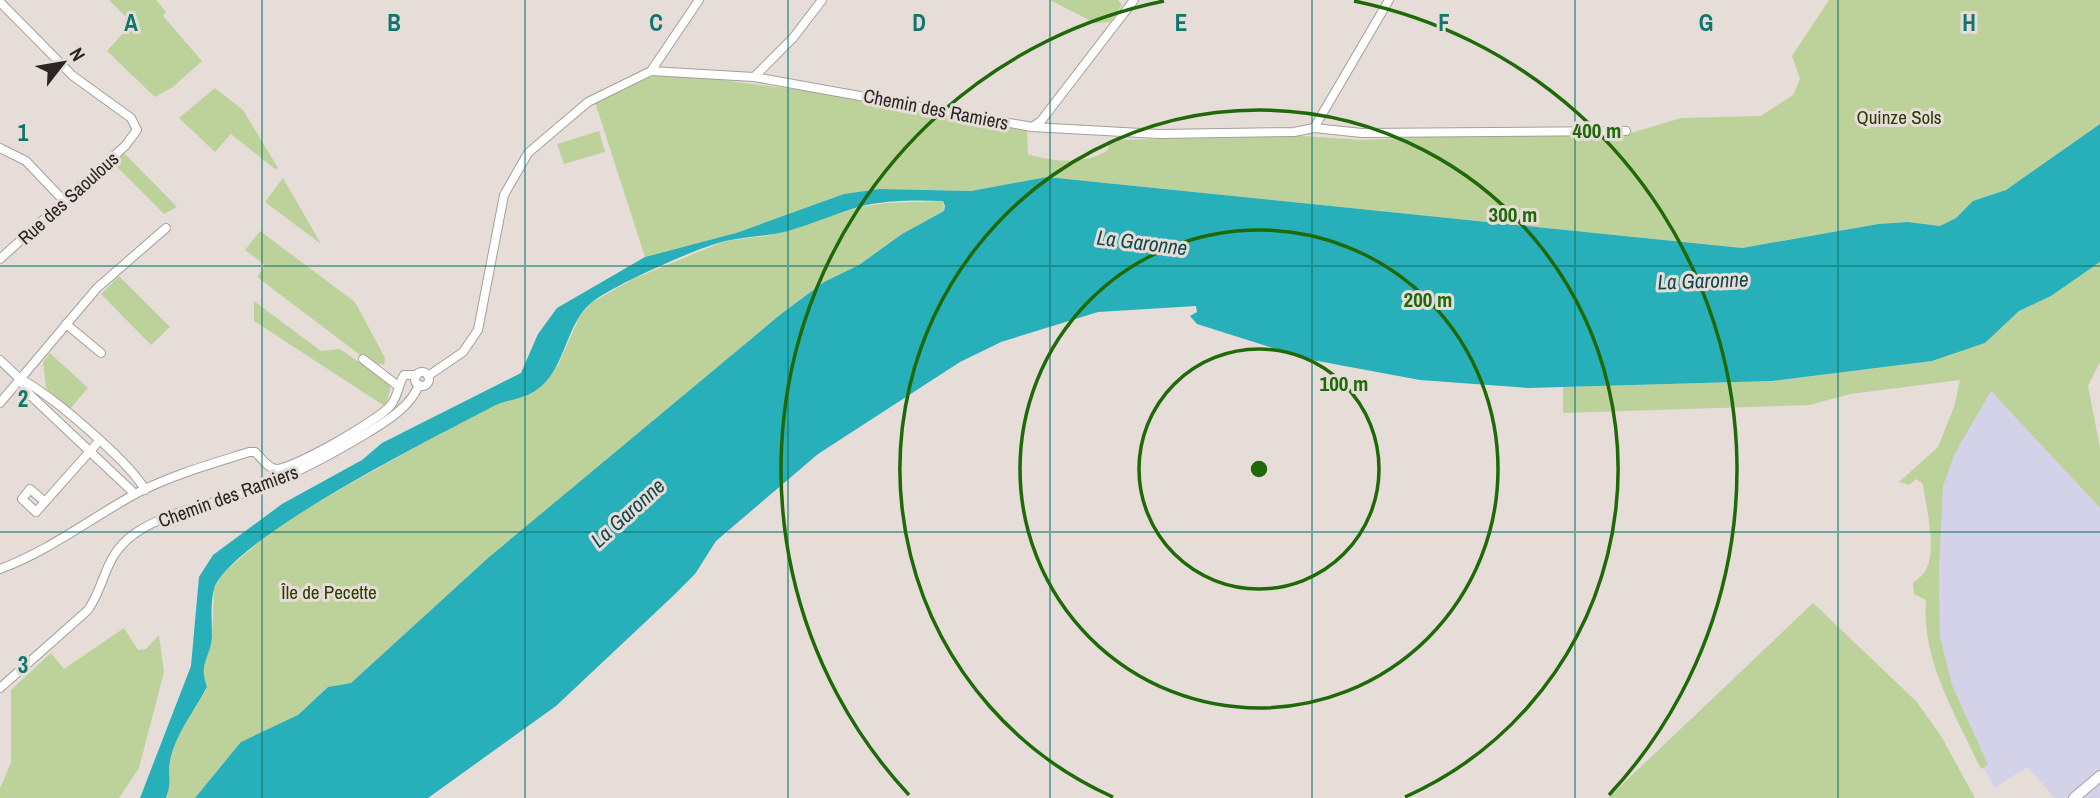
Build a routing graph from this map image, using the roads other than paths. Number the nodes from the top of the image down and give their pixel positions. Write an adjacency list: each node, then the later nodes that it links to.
1 (699, 0): 6 (street)
2 (822, 0): 7 (street)
3 (1135, 0): 8 (street)
4 (1389, 0): 11 (street)
5 (0, 2): 14 (street, Rue des Saoulous)
6 (651, 71): 7 (street, Chemin des Ramiers); 22 (street, Chemin des Ramiers)
7 (754, 77): 9 (street, Chemin des Ramiers)
8 (1048, 110): 9 (street); 10 (street)
9 (1032, 127): 10 (street, Chemin des Ramiers)
10 (1054, 128): 11 (street, Chemin des Ramiers)
11 (1314, 128): 12 (street, Chemin des Ramiers)
12 (1626, 131)
13 (0, 148): 14 (street)
14 (64, 201): 16 (street, Rue des Saoulous)
15 (166, 228): 17 (street)
16 (0, 259)
17 (66, 324): 18 (street); 23 (street)
18 (101, 352)
19 (362, 359): 25 (street)
20 (0, 360): 23 (street)
21 (417, 375): 22 (street); 24 (street); 25 (street)
22 (428, 376): 24 (street)
23 (20, 379): 26 (street); 27 (street); 28 (street)
24 (419, 385): 35 (street, Chemin des Ramiers)
25 (398, 386): 31 (street)
26 (0, 402)
27 (71, 416): 28 (street); 29 (street)
28 (63, 425): 30 (street)
29 (99, 441): 30 (street); 31 (street)
30 (90, 451): 32 (street); 33 (street)
31 (145, 489): 32 (street)
32 (135, 494): 34 (street)
33 (45, 502)
34 (0, 569)
35 (0, 688)
36 (2100, 776): 37 (street)
37 (2074, 798)

